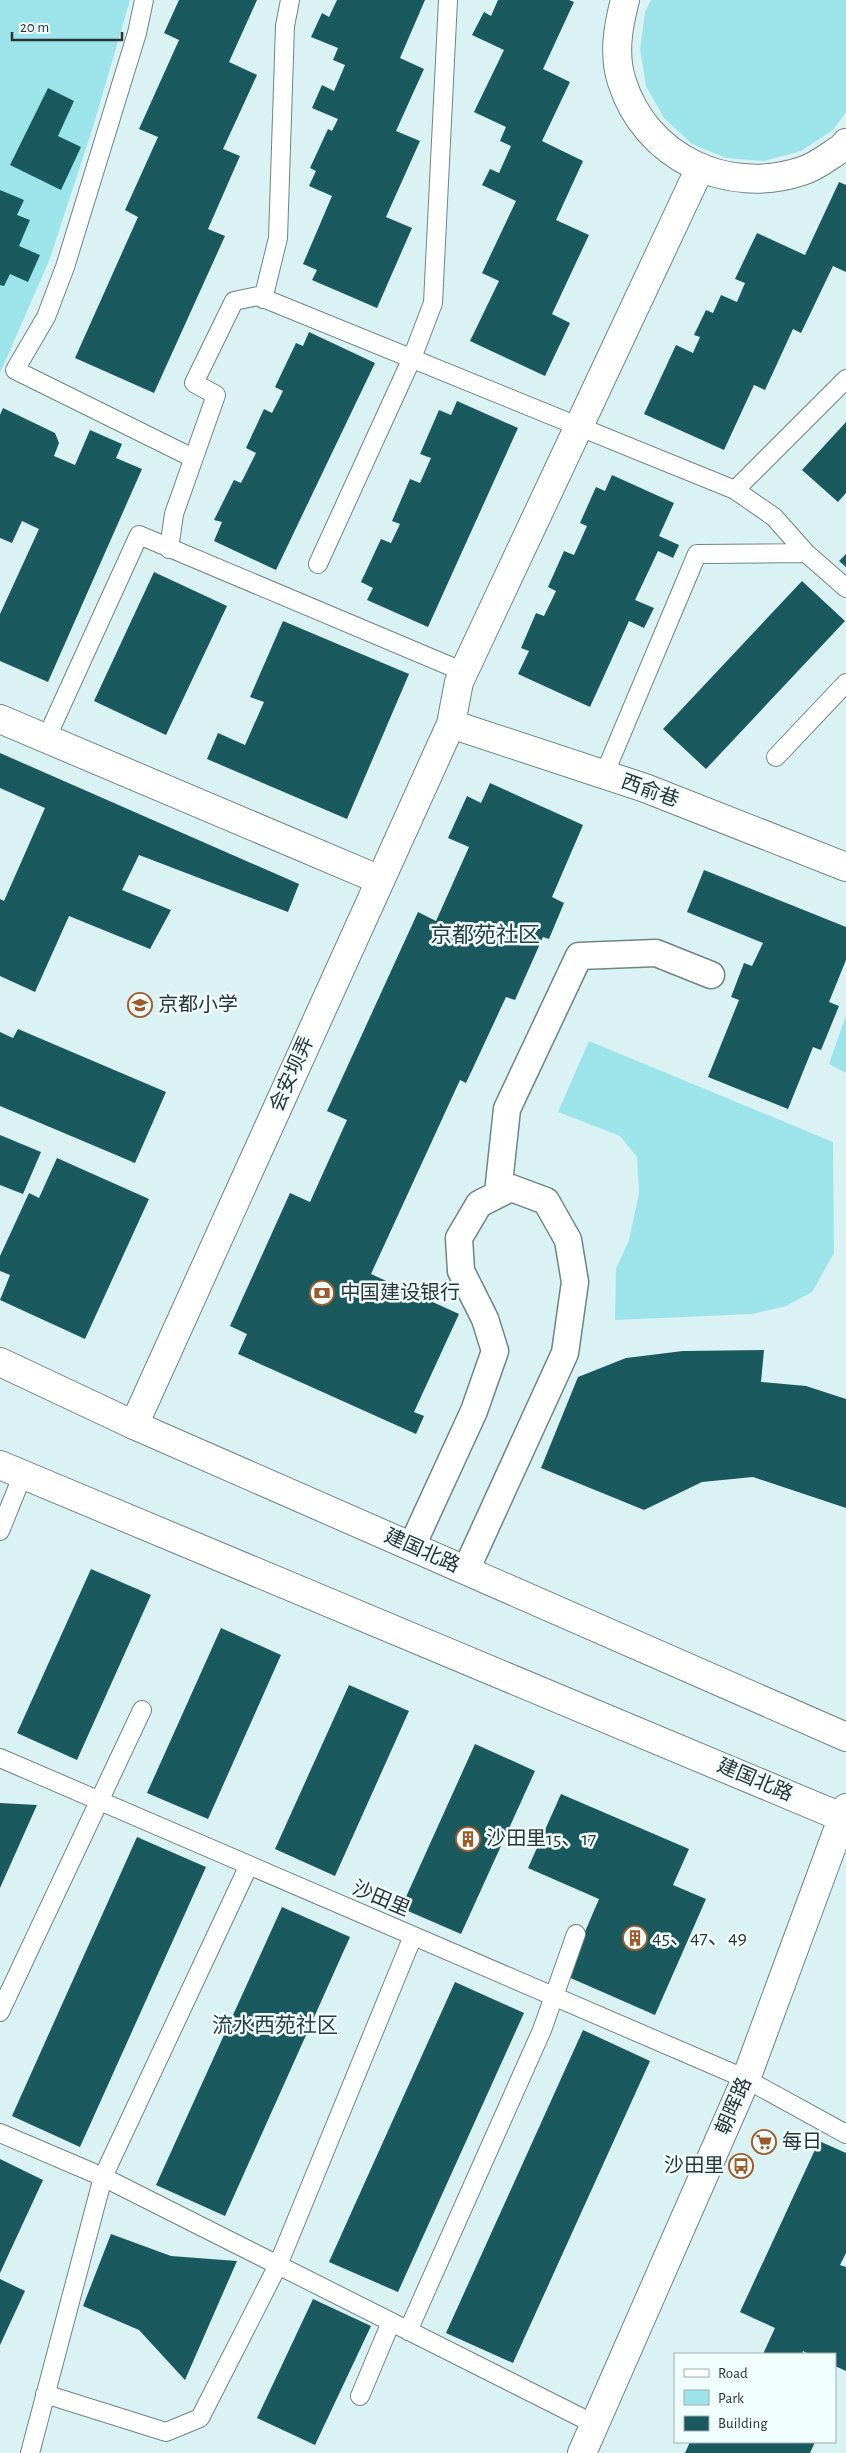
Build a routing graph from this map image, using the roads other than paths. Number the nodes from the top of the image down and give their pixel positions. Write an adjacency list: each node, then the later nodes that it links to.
1 (144, 0): 11 (lane)
2 (290, 0): 7 (lane)
3 (448, 0): 8 (lane)
4 (624, 0): 6 (street)
5 (846, 143): 6 (street)
6 (700, 168): 10 (street, 会安坝弄)
7 (264, 299): 8 (lane); 11 (lane)
8 (412, 358): 10 (lane); 15 (lane)
9 (846, 379): 12 (lane)
10 (580, 426): 12 (lane); 17 (street, 会安坝弄)
11 (193, 458): 13 (lane)
12 (735, 490): 14 (lane)
13 (169, 549): 17 (lane); 21 (lane)
14 (806, 553): 16 (lane); 23 (lane)
15 (318, 564)
16 (846, 588)
17 (464, 672): 20 (street, 会安坝弄)
18 (846, 683): 22 (lane)
19 (0, 719): 21 (street)
20 (451, 724): 23 (street, 西俞巷); 25 (street, 会安坝弄)
21 (46, 739): 25 (street)
22 (776, 757)
23 (604, 775): 24 (street, 西俞巷)
24 (846, 867)
25 (380, 880): 29 (street, 会安坝弄)
26 (710, 975): 27 (street)
27 (498, 1193): 32 (street); 33 (street)
28 (0, 1362): 29 (street, 建国北路)
29 (134, 1425): 32 (street, 建国北路)
30 (11, 1470): 31 (lane); 38 (street, 建国北路)
31 (0, 1531)
32 (412, 1546): 33 (street, 建国北路)
33 (466, 1570): 35 (street, 建国北路)
34 (142, 1710): 37 (lane)
35 (846, 1737)
36 (0, 1758): 37 (lane, 沙田里)
37 (100, 1801): 39 (lane, 沙田里); 43 (lane)
38 (845, 1814): 44 (street, 朝晖路)
39 (249, 1865): 41 (lane, 沙田里); 47 (lane)
40 (576, 1934): 42 (lane)
41 (413, 1936): 42 (lane, 沙田里); 48 (lane)
42 (552, 1996): 44 (lane, 沙田里); 50 (lane)
43 (0, 2012)
44 (746, 2079): 46 (lane, 沙田里); 53 (street, 朝晖路)
45 (0, 2133): 47 (lane)
46 (846, 2134)
47 (103, 2177): 48 (lane); 51 (lane)
48 (278, 2265): 49 (lane); 51 (lane)
49 (391, 2322): 50 (lane); 52 (lane)
50 (408, 2331): 53 (lane)
51 (45, 2394): 54 (lane)
52 (360, 2396)
53 (594, 2424): 55 (street, 朝晖路)
54 (30, 2453)
55 (582, 2453)

